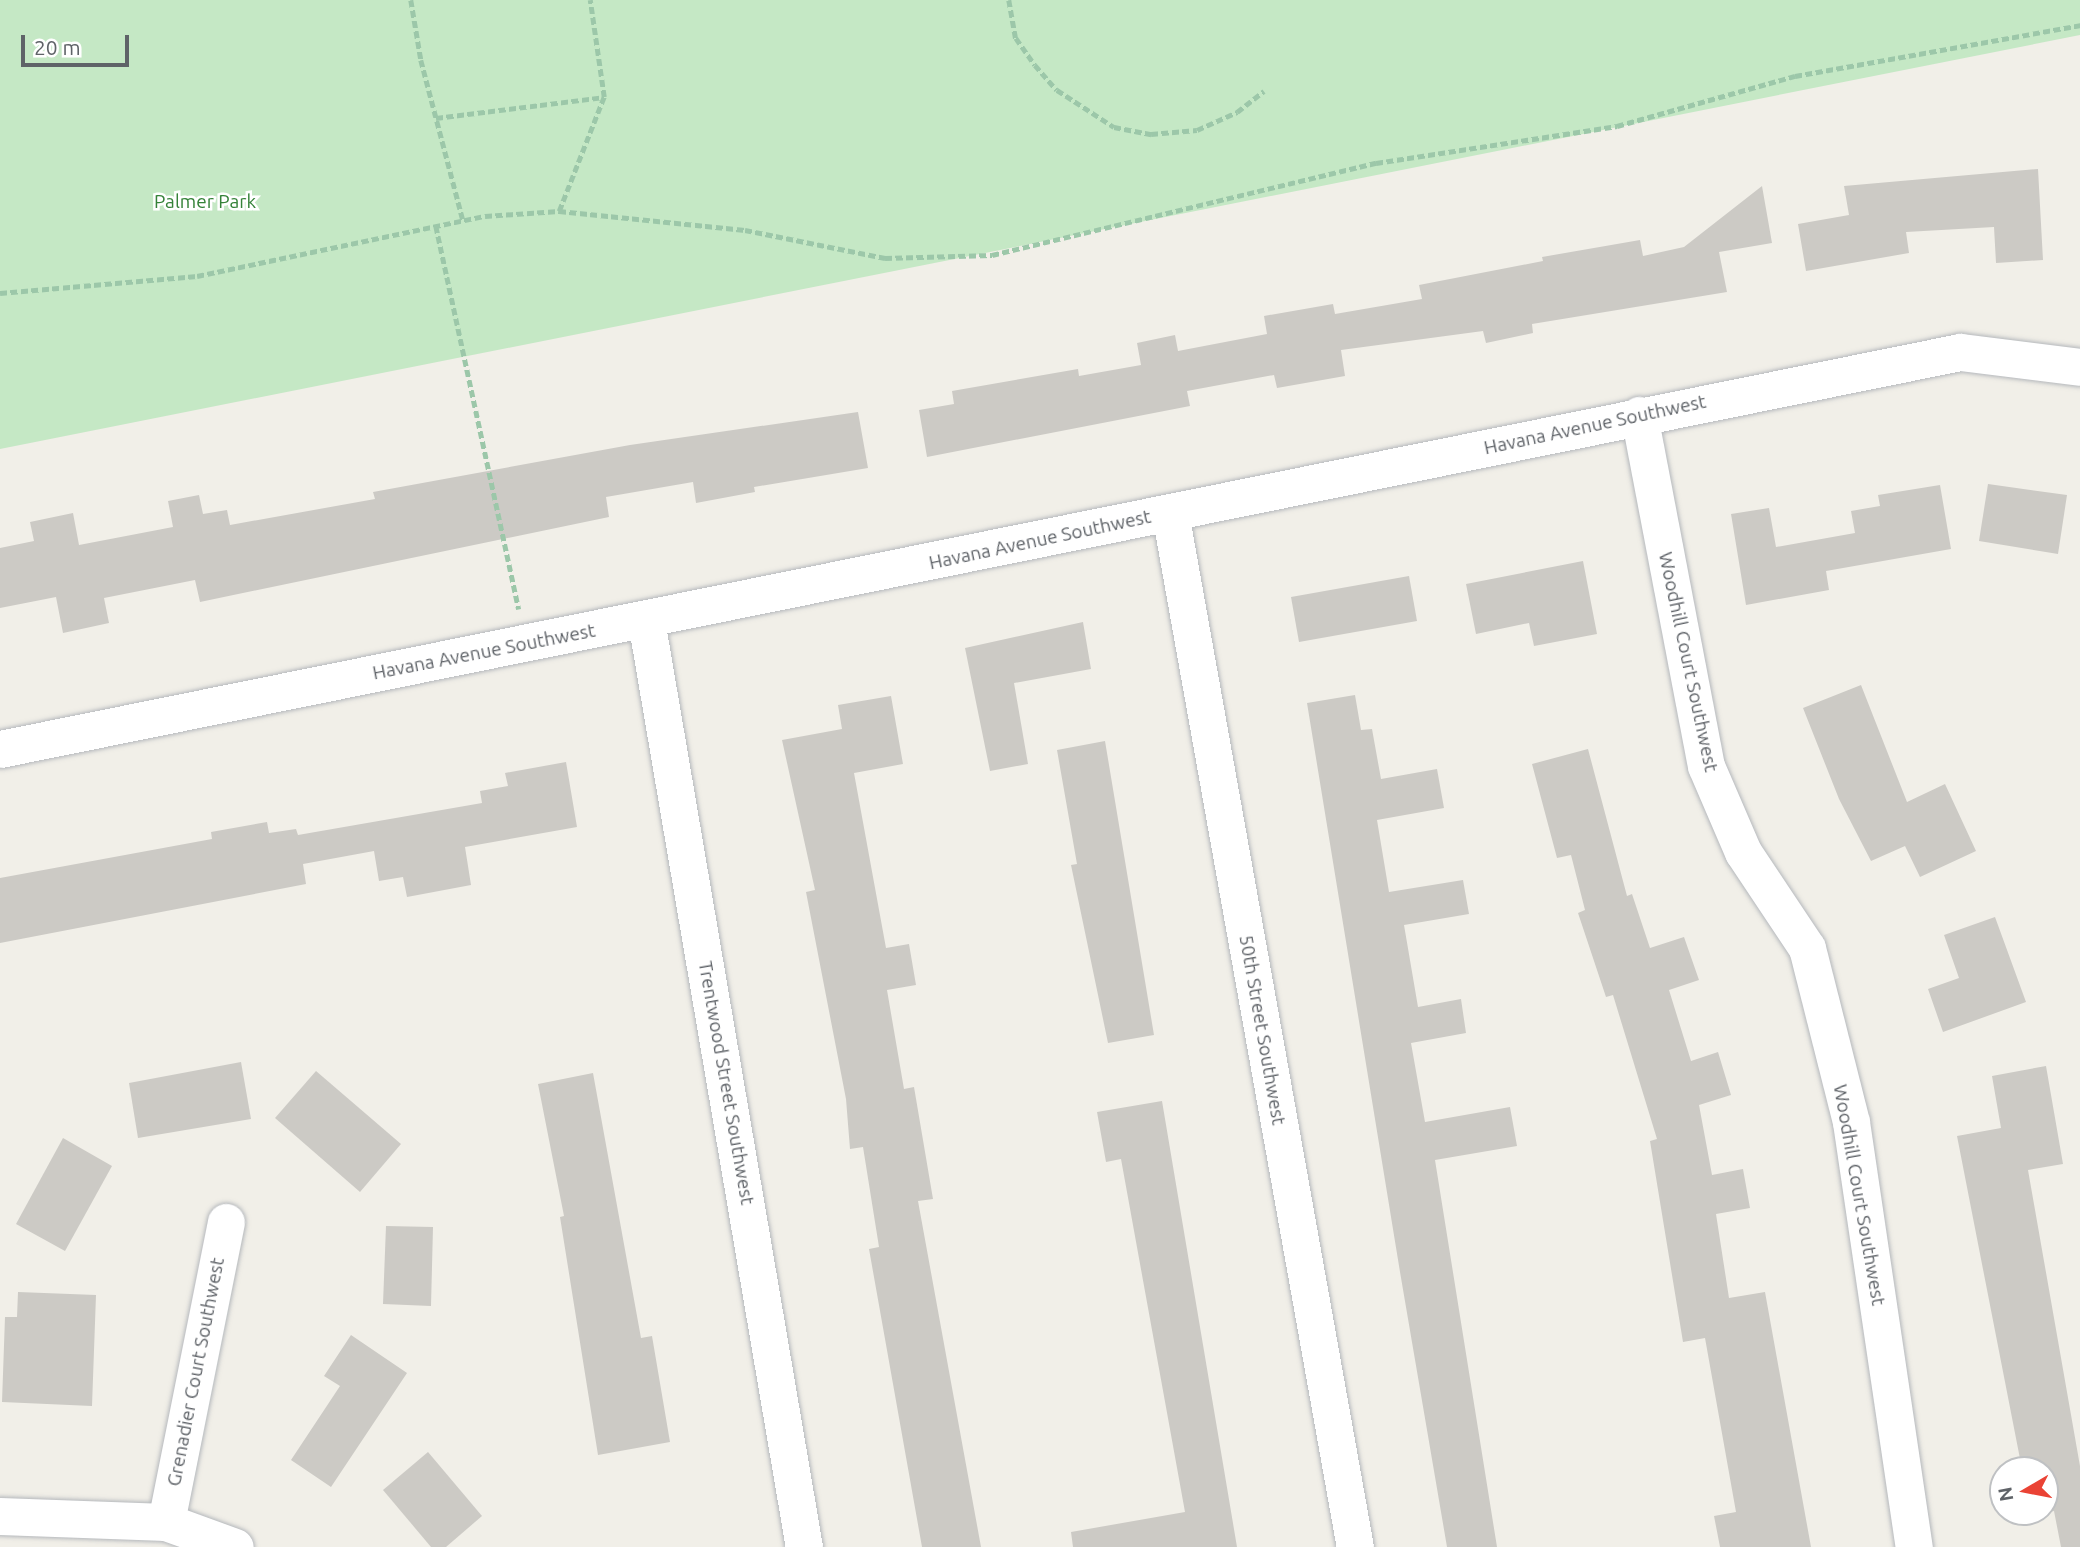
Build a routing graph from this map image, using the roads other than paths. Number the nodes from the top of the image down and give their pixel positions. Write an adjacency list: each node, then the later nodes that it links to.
1 (2080, 367): 2 (street, Havana Avenue Southwest)
2 (1639, 415): 3 (street, Havana Avenue Southwest); 12 (street, Woodhill Court Southwest)
3 (1170, 513): 4 (street, Havana Avenue Southwest); 11 (street, 50th Street Southwest)
4 (646, 620): 5 (street, Havana Avenue Southwest); 10 (street, Trentwood Street Southwest)
5 (0, 749)
6 (226, 1222): 8 (street, Grenadier Court Southwest)
7 (0, 1516): 8 (street)
8 (166, 1522): 9 (street)
9 (235, 1547)
10 (804, 1547)
11 (1355, 1547)
12 (1914, 1547)

